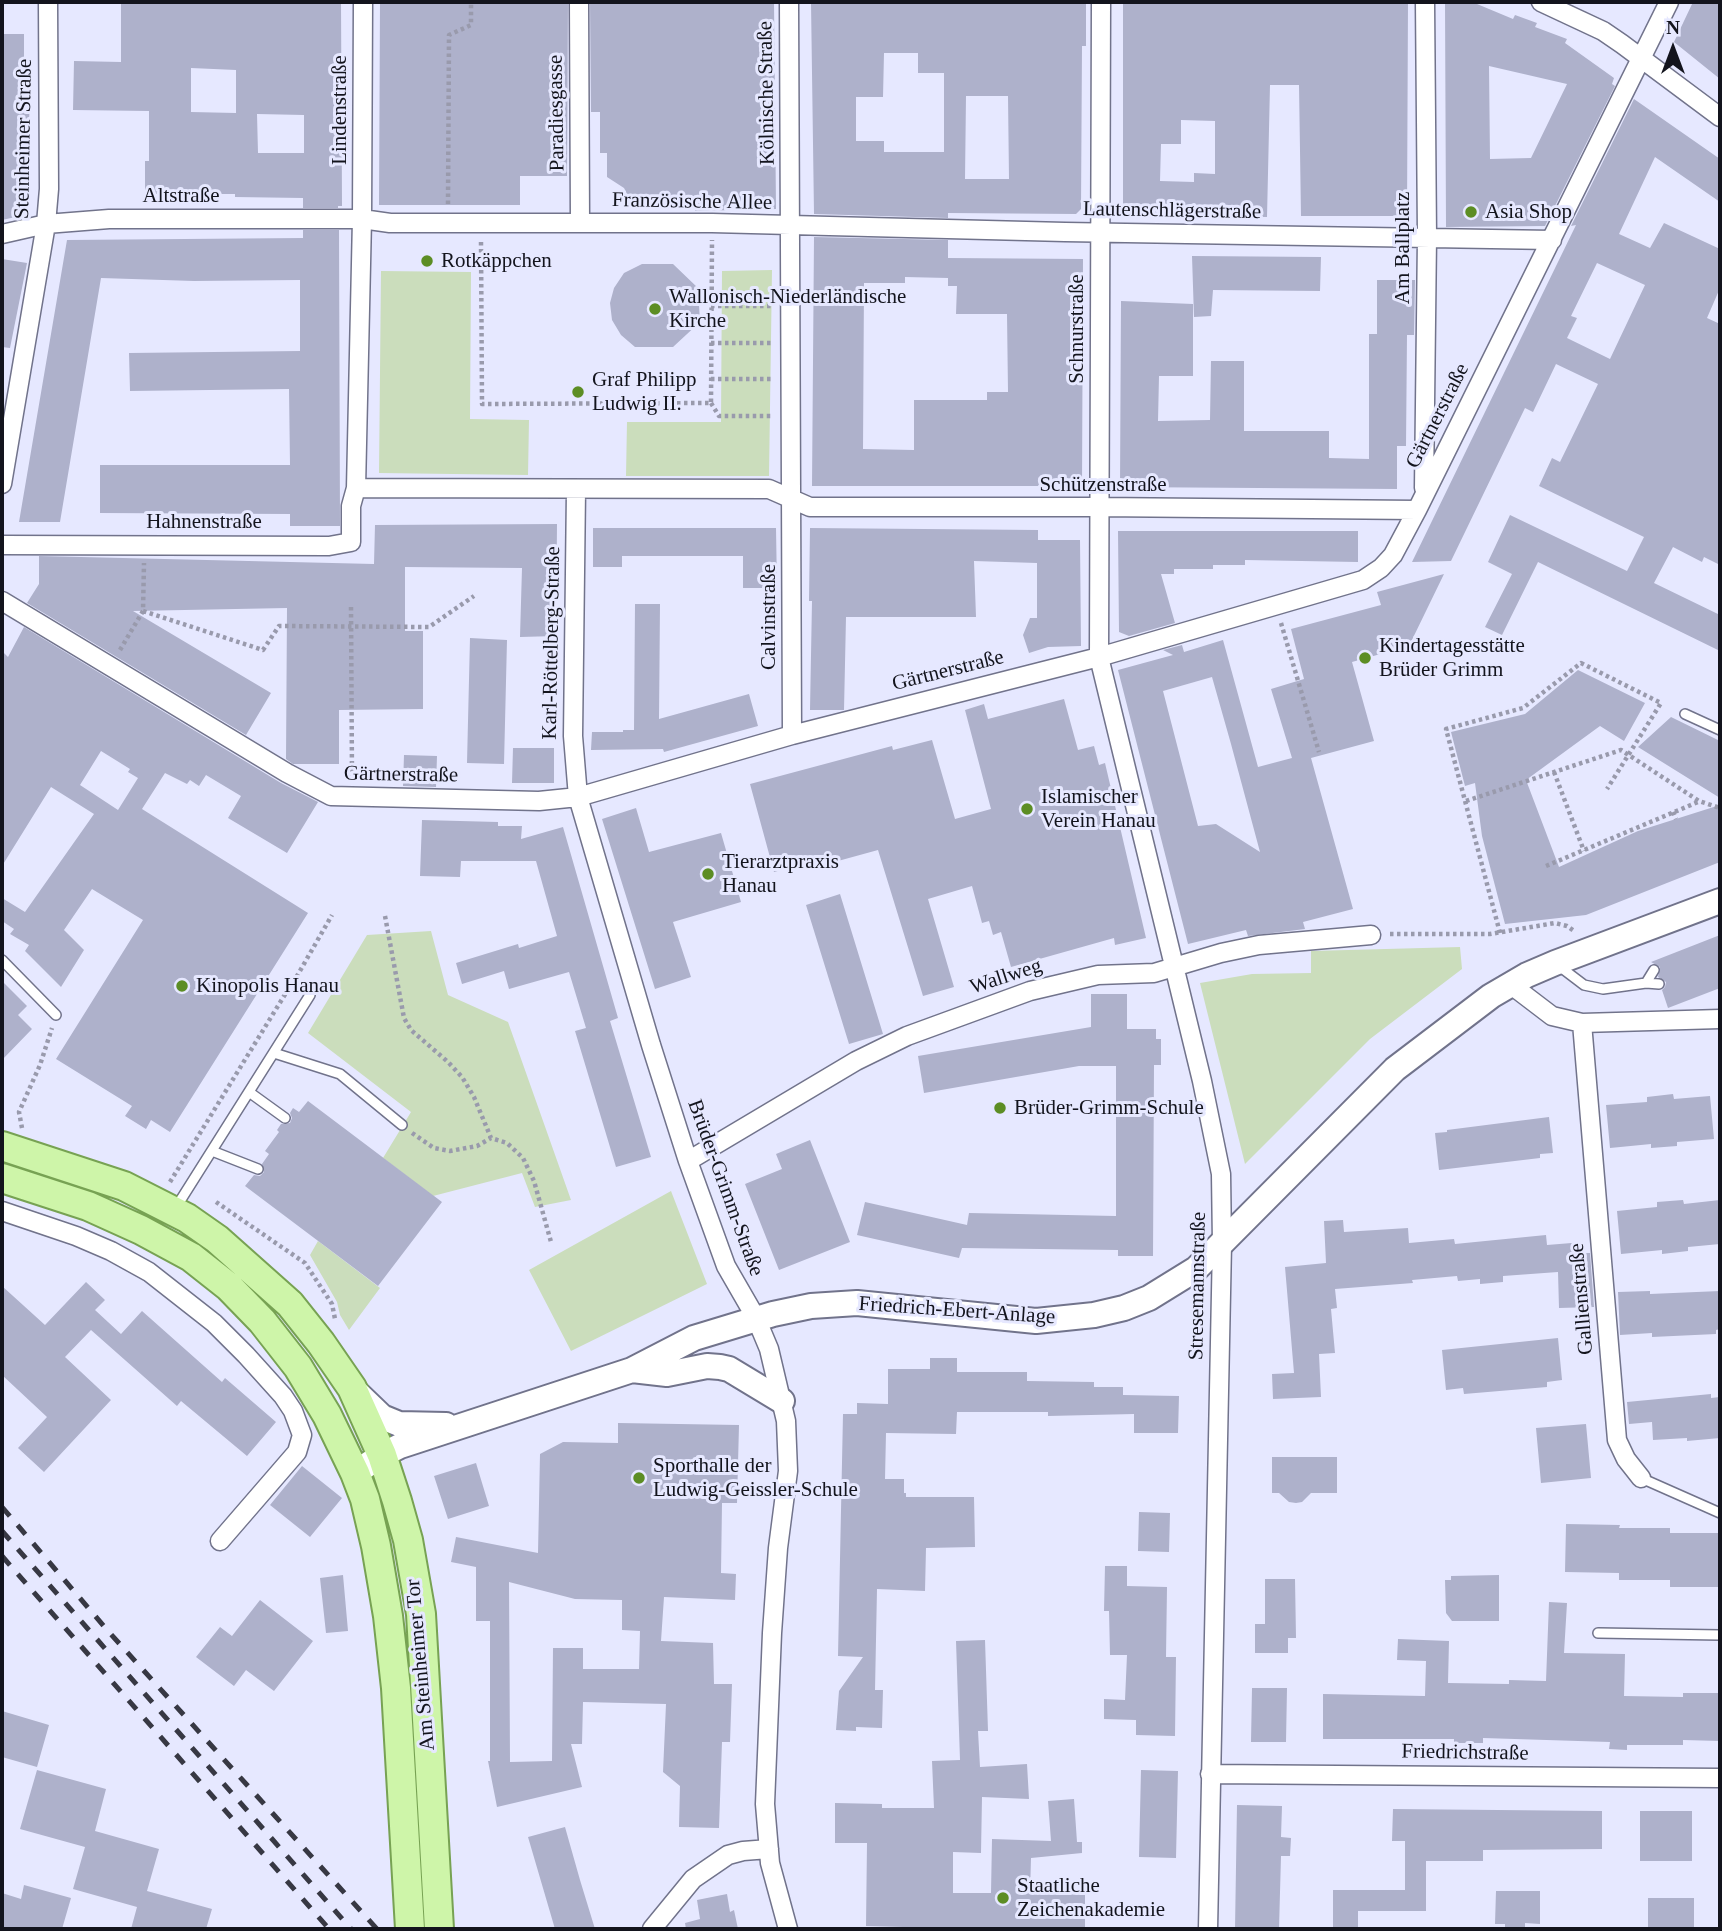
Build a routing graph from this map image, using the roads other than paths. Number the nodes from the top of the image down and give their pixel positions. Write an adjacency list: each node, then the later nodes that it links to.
1 (48, 2): 13 (street, Steinheimer Straße)
2 (363, 2): 11 (street, Lindenstraße)
3 (579, 2): 12 (street, Paradiesgasse)
4 (789, 2): 14 (street, Kölnische Straße)
5 (1101, 2): 15 (street, Schnurstraße)
6 (1425, 2): 17 (street, Am Ballplatz)
7 (1541, 2): 9 (street)
8 (1669, 2): 9 (street, Gärtnerstraße)
9 (1642, 59): 10 (street); 18 (street, Gärtnerstraße)
10 (1720, 117)
11 (362, 219): 12 (street, Französische Allee); 13 (street, Altstraße); 20 (street)
12 (580, 223): 14 (street, Französische Allee)
13 (46, 224): 16 (street, Altstraße); 19 (street, Steinheimer Straße)
14 (791, 226): 15 (street, Lautenschlägerstraße); 22 (street, Französische Allee)
15 (1100, 232): 17 (street, Lautenschlägerstraße); 24 (street, Schnurstraße)
16 (2, 234)
17 (1427, 237): 18 (street, Lautenschlägerstraße); 23 (street, Am Ballplatz)
18 (1552, 240): 23 (street, Gärtnerstraße)
19 (2, 484)
20 (356, 488): 21 (street); 25 (street, Hahnenstraße)
21 (576, 490): 22 (street); 31 (street, Karl-Röttelberg-Straße)
22 (791, 499): 24 (street, Schützenstraße); 30 (street, Calvinstraße)
23 (1420, 502): 24 (street, Schützenstraße); 27 (street, Gärtnerstraße)
24 (1099, 507): 27 (street, Schnurstraße)
25 (2, 545)
26 (2, 601): 31 (street, Gärtnerstraße)
27 (1099, 657): 30 (street, Gärtnerstraße); 36 (street, Stresemannstraße)
28 (1685, 714): 29 (lane)
29 (1720, 730)
30 (792, 735): 31 (street, Gärtnerstraße)
31 (578, 797): 51 (street, Brüder-Grimm-Straße)
32 (1720, 901): 35 (main road, Friedrich-Ebert-Anlage)
33 (1371, 935): 36 (street, Wallweg)
34 (2, 960): 42 (lane)
35 (1555, 963): 38 (lane); 39 (main road, Friedrich-Ebert-Anlage)
36 (1174, 968): 51 (street, Wallweg); 56 (street, Stresemannstraße)
37 (1654, 970): 38 (lane)
38 (1646, 983): 40 (lane)
39 (1510, 984): 44 (street); 56 (main road, Friedrich-Ebert-Anlage)
40 (1659, 984)
41 (310, 995): 45 (lane)
42 (57, 1016)
43 (1720, 1019): 44 (street)
44 (1582, 1023): 64 (street, Gallienstraße)
45 (274, 1053): 46 (lane); 48 (lane)
46 (249, 1092): 47 (lane); 50 (lane)
47 (285, 1118)
48 (402, 1125)
49 (2, 1146): 54 (main road, Am Steinheimer Tor)
50 (212, 1151): 52 (lane); 54 (lane)
51 (688, 1161): 57 (street, Brüder-Grimm-Straße)
52 (258, 1169)
53 (2, 1178): 63 (main road, Am Steinheimer Tor)
54 (166, 1207): 59 (main road, Am Steinheimer Tor)
55 (2, 1211): 66 (street)
56 (1222, 1244): 57 (main road, Friedrich-Ebert-Anlage); 69 (street, Stresemannstraße)
57 (756, 1318): 58 (main road, Friedrich-Ebert-Anlage); 60 (street, Brüder-Grimm-Straße)
58 (632, 1370): 60 (main road); 61 (main road, Friedrich-Ebert-Anlage)
59 (352, 1388): 61 (main road); 62 (main road, Am Steinheimer Tor)
60 (782, 1401): 71 (street, Brüder-Grimm-Straße)
61 (464, 1426): 62 (main road, Friedrich-Ebert-Anlage)
62 (382, 1455): 63 (main road, Friedrich-Ebert-Anlage); 72 (main road, Am Steinheimer Tor)
63 (355, 1474): 73 (main road, Am Steinheimer Tor)
64 (1641, 1478): 65 (lane, Gallienstraße)
65 (1720, 1513)
66 (220, 1541)
67 (1598, 1633): 68 (lane)
68 (1720, 1635)
69 (1210, 1774): 70 (street, Friedrichstraße); 76 (street, Stresemannstraße)
70 (1720, 1778)
71 (769, 1849): 74 (street); 75 (street, Brüder-Grimm-Straße)
72 (438, 1917)
73 (410, 1929)
74 (652, 1929)
75 (788, 1929)
76 (1208, 1929)

